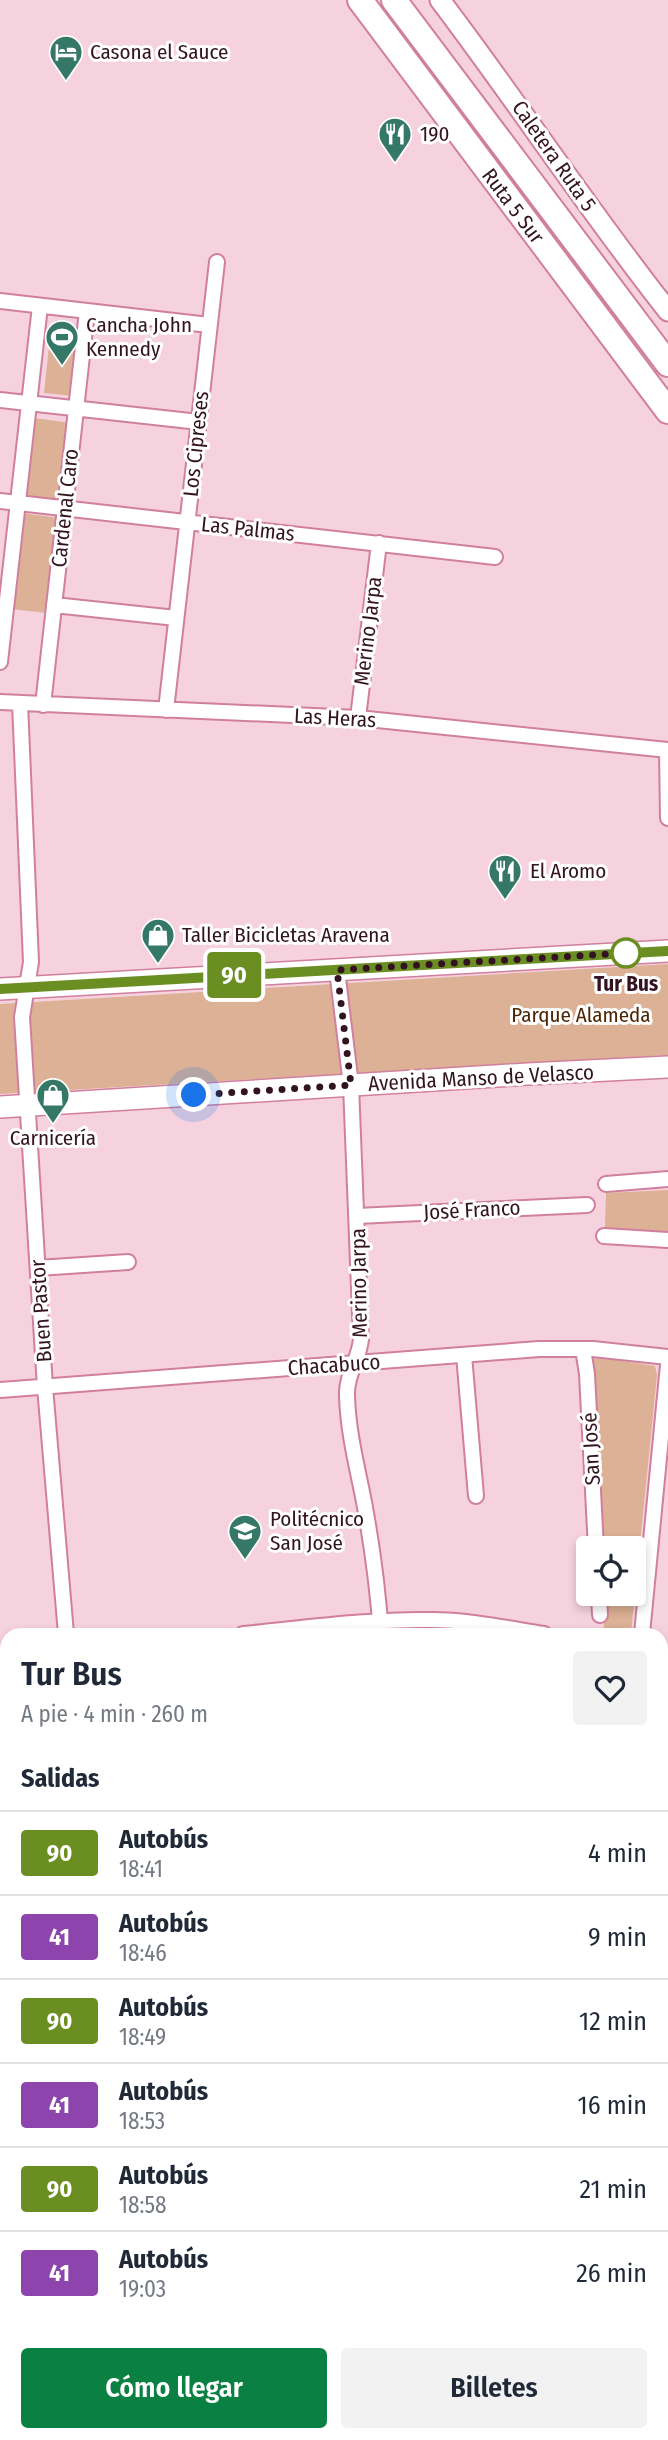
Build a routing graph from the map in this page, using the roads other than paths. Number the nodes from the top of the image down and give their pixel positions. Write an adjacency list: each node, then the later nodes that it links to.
1 (359, 0): 14 (highway, Ruta 5 Sur)
2 (394, 0): 10 (highway, Ruta 5 Sur)
3 (440, 0): 8 (street, Caletera Ruta 5)
4 (217, 262): 9 (street, Los Cipreses)
5 (0, 301): 6 (street)
6 (40, 306): 7 (street); 12 (street)
7 (87, 311): 9 (street); 13 (street, Cardenal Caro)
8 (668, 311)
9 (209, 325): 15 (street, Los Cipreses)
10 (668, 363)
11 (0, 400): 12 (street)
12 (29, 403): 13 (street); 17 (street)
13 (76, 408): 15 (street); 18 (street, Cardenal Caro)
14 (668, 411)
15 (199, 422): 19 (street, Los Cipreses)
16 (0, 500): 17 (street, Las Palmas)
17 (18, 502): 18 (street, Las Palmas); 23 (street)
18 (65, 508): 19 (street, Las Palmas); 22 (street, Cardenal Caro)
19 (187, 522): 20 (street, Las Palmas); 24 (street, Los Cipreses)
20 (379, 543): 21 (street, Las Palmas); 30 (street, Merino Jarpa)
21 (495, 556)
22 (54, 605): 24 (street); 28 (street, Cardenal Caro)
23 (3, 610): 25 (street)
24 (176, 618): 29 (street, Los Cipreses)
25 (0, 662)
26 (0, 702): 27 (street, Las Heras)
27 (20, 703): 28 (street, Las Heras); 35 (street)
28 (43, 705): 29 (street, Las Heras)
29 (166, 710): 30 (street, Las Heras)
30 (358, 718): 31 (street, Las Heras)
31 (668, 750): 32 (street)
32 (668, 818)
33 (668, 950): 34 (main road)
34 (337, 970): 35 (main road); 38 (street, Merino Jarpa)
35 (25, 987): 36 (main road); 39 (street, Buen Pastor)
36 (0, 989)
37 (668, 1067): 38 (main road, Avenida Manso de Velasco)
38 (351, 1085): 39 (main road, Avenida Manso de Velasco); 44 (street, Merino Jarpa)
39 (27, 1106): 40 (main road, Avenida Manso de Velasco); 48 (street, Buen Pastor)
40 (0, 1107)
41 (668, 1179): 42 (street)
42 (606, 1184)
43 (587, 1205): 44 (street, José Franco)
44 (357, 1216): 52 (street, Merino Jarpa)
45 (604, 1236): 46 (street)
46 (668, 1240)
47 (128, 1262): 48 (street)
48 (38, 1268): 54 (street, Buen Pastor)
49 (583, 1349): 50 (street, Chacabuco); 51 (street, Chacabuco); 57 (street, San José)
50 (464, 1355): 52 (street, Chacabuco); 56 (street)
51 (668, 1357)
52 (355, 1363): 54 (street, Chacabuco); 61 (street, Merino Jarpa)
53 (668, 1366): 63 (street)
54 (46, 1387): 55 (street, Chacabuco); 60 (street, Buen Pastor)
55 (0, 1390)
56 (476, 1496)
57 (595, 1536)
58 (599, 1606): 59 (street)
59 (600, 1615)
60 (66, 1628)
61 (380, 1628): 62 (street)
62 (502, 1628)
63 (643, 1628)

